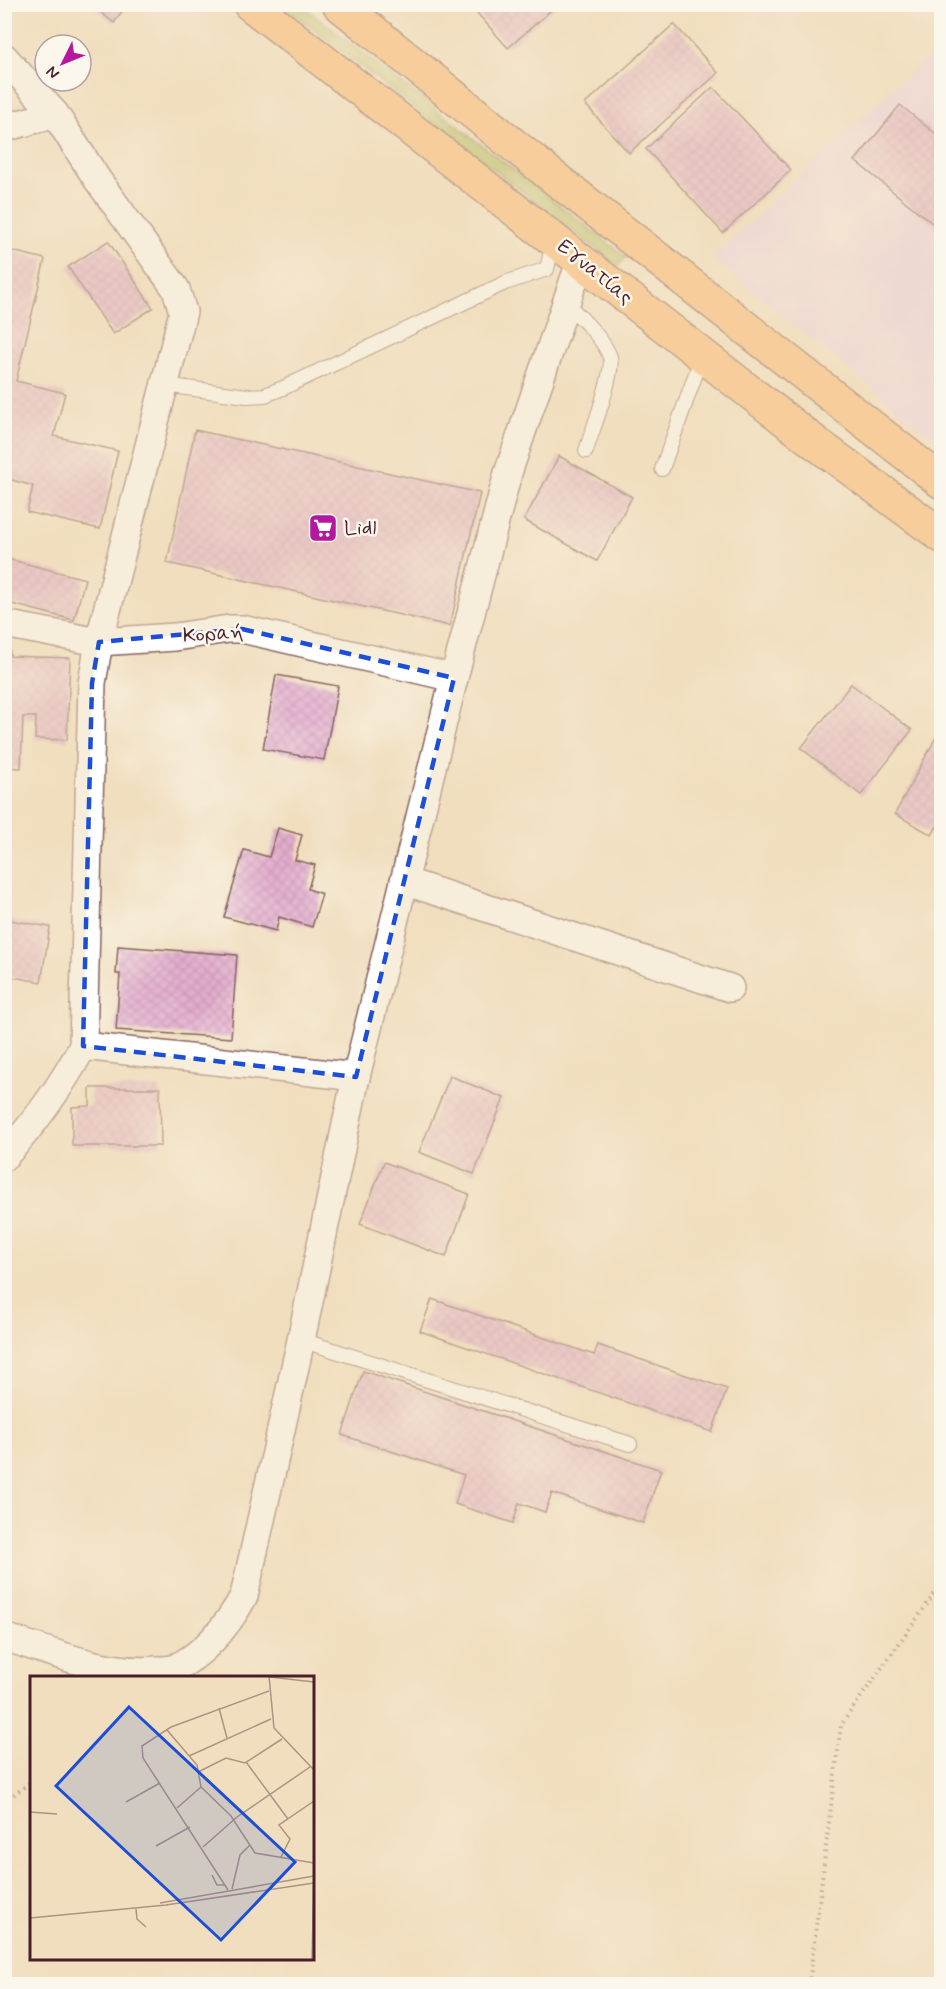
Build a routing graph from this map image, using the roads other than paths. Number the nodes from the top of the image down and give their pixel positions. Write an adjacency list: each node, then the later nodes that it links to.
1 (250, 4): 6 (highway, Εγνατίας)
2 (339, 4): 13 (highway)
3 (4, 57): 4 (street)
4 (56, 114): 5 (street); 10 (street)
5 (4, 128)
6 (553, 238): 7 (highway, Εγνατίας); 10 (lane)
7 (580, 262): 8 (street); 9 (highway, Εγνατίας)
8 (566, 303): 11 (lane); 17 (street)
9 (702, 356): 12 (lane); 14 (highway, Εγνατίας)
10 (164, 385): 16 (street)
11 (586, 451)
12 (662, 469)
13 (942, 482)
14 (942, 536)
15 (4, 624): 16 (street, Κοραή)
16 (99, 642): 17 (street, Κοραή); 20 (street)
17 (454, 678): 18 (street)
18 (404, 881): 19 (street); 21 (street)
19 (730, 988)
20 (83, 1046): 21 (street); 22 (street)
21 (356, 1077): 23 (street)
22 (4, 1157)
23 (301, 1340): 24 (lane); 25 (street)
24 (630, 1444)
25 (4, 1637)

